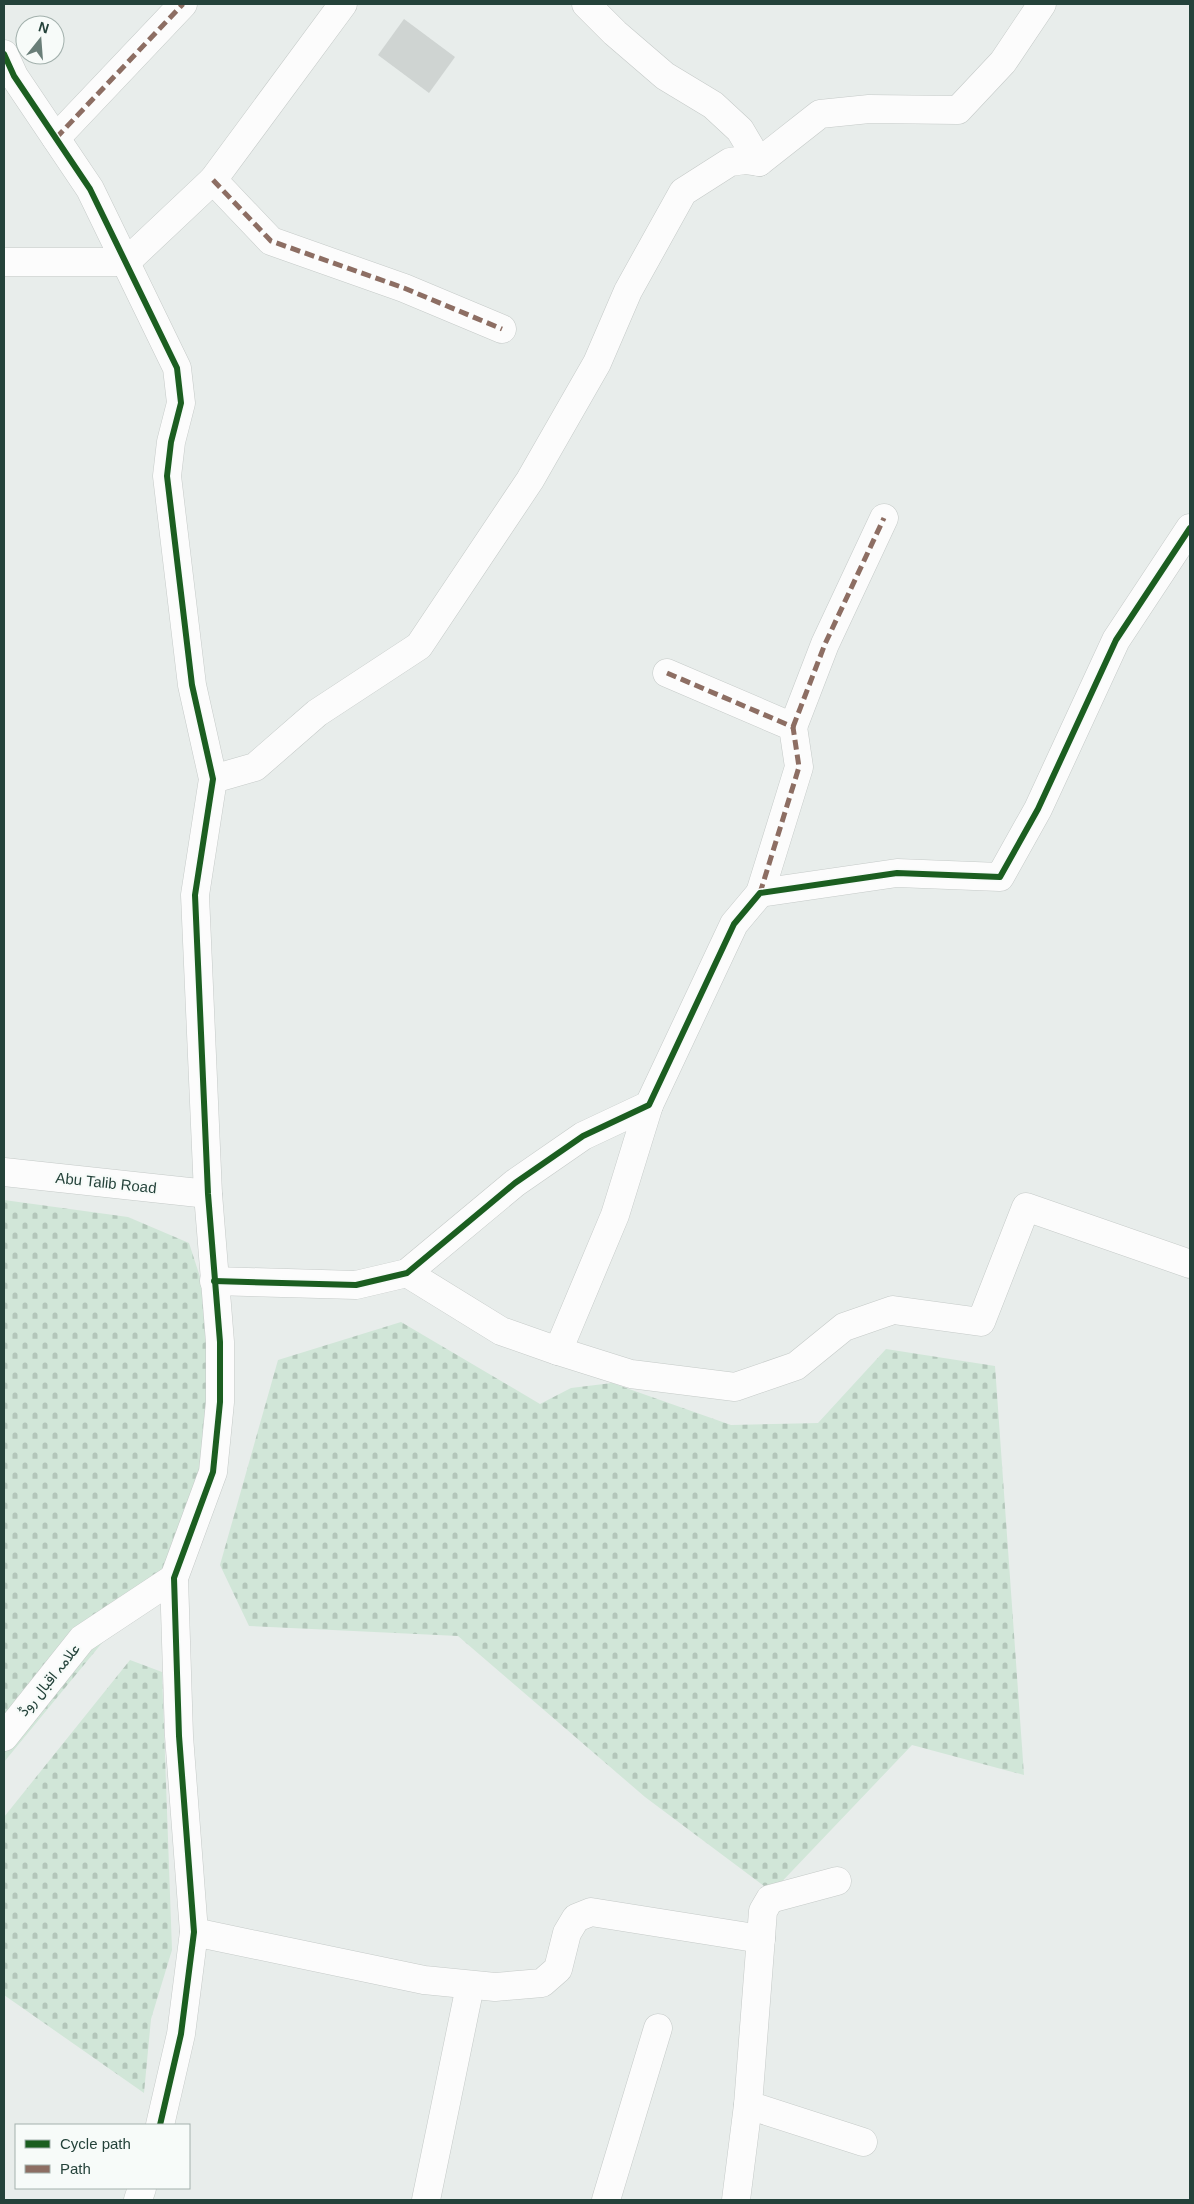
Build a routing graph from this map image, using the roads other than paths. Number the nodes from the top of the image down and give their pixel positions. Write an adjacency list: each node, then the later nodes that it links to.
1 (182, 4): 6 (street)
2 (343, 4): 8 (street)
3 (586, 4): 7 (street)
4 (1042, 4): 7 (street)
5 (7, 67): 6 (street)
6 (56, 138): 10 (street)
7 (759, 162): 16 (street)
8 (213, 180): 10 (street); 11 (street)
9 (4, 262): 10 (street)
10 (126, 262): 16 (street)
11 (502, 329)
12 (884, 518): 15 (street)
13 (1190, 528): 17 (street)
14 (667, 673): 15 (street)
15 (793, 727): 17 (street)
16 (213, 780): 20 (street)
17 (760, 893): 18 (street)
18 (648, 1105): 22 (street); 24 (street)
19 (4, 1172): 20 (street, Abu Talib Road)
20 (208, 1194): 23 (street)
21 (1190, 1264): 24 (street)
22 (407, 1273): 23 (street); 24 (street)
23 (214, 1281): 25 (street)
24 (558, 1351)
25 (174, 1578): 26 (street, علامہ اقبال روڈ); 28 (street)
26 (4, 1737)
27 (838, 1881): 29 (street)
28 (194, 1932): 30 (street); 33 (street)
29 (761, 1939): 30 (street); 32 (street)
30 (470, 1986): 35 (street)
31 (658, 2028): 36 (street)
32 (748, 2105): 34 (street); 37 (street)
33 (160, 2124)
34 (863, 2142)
35 (426, 2200)
36 (606, 2200)
37 (736, 2200)

